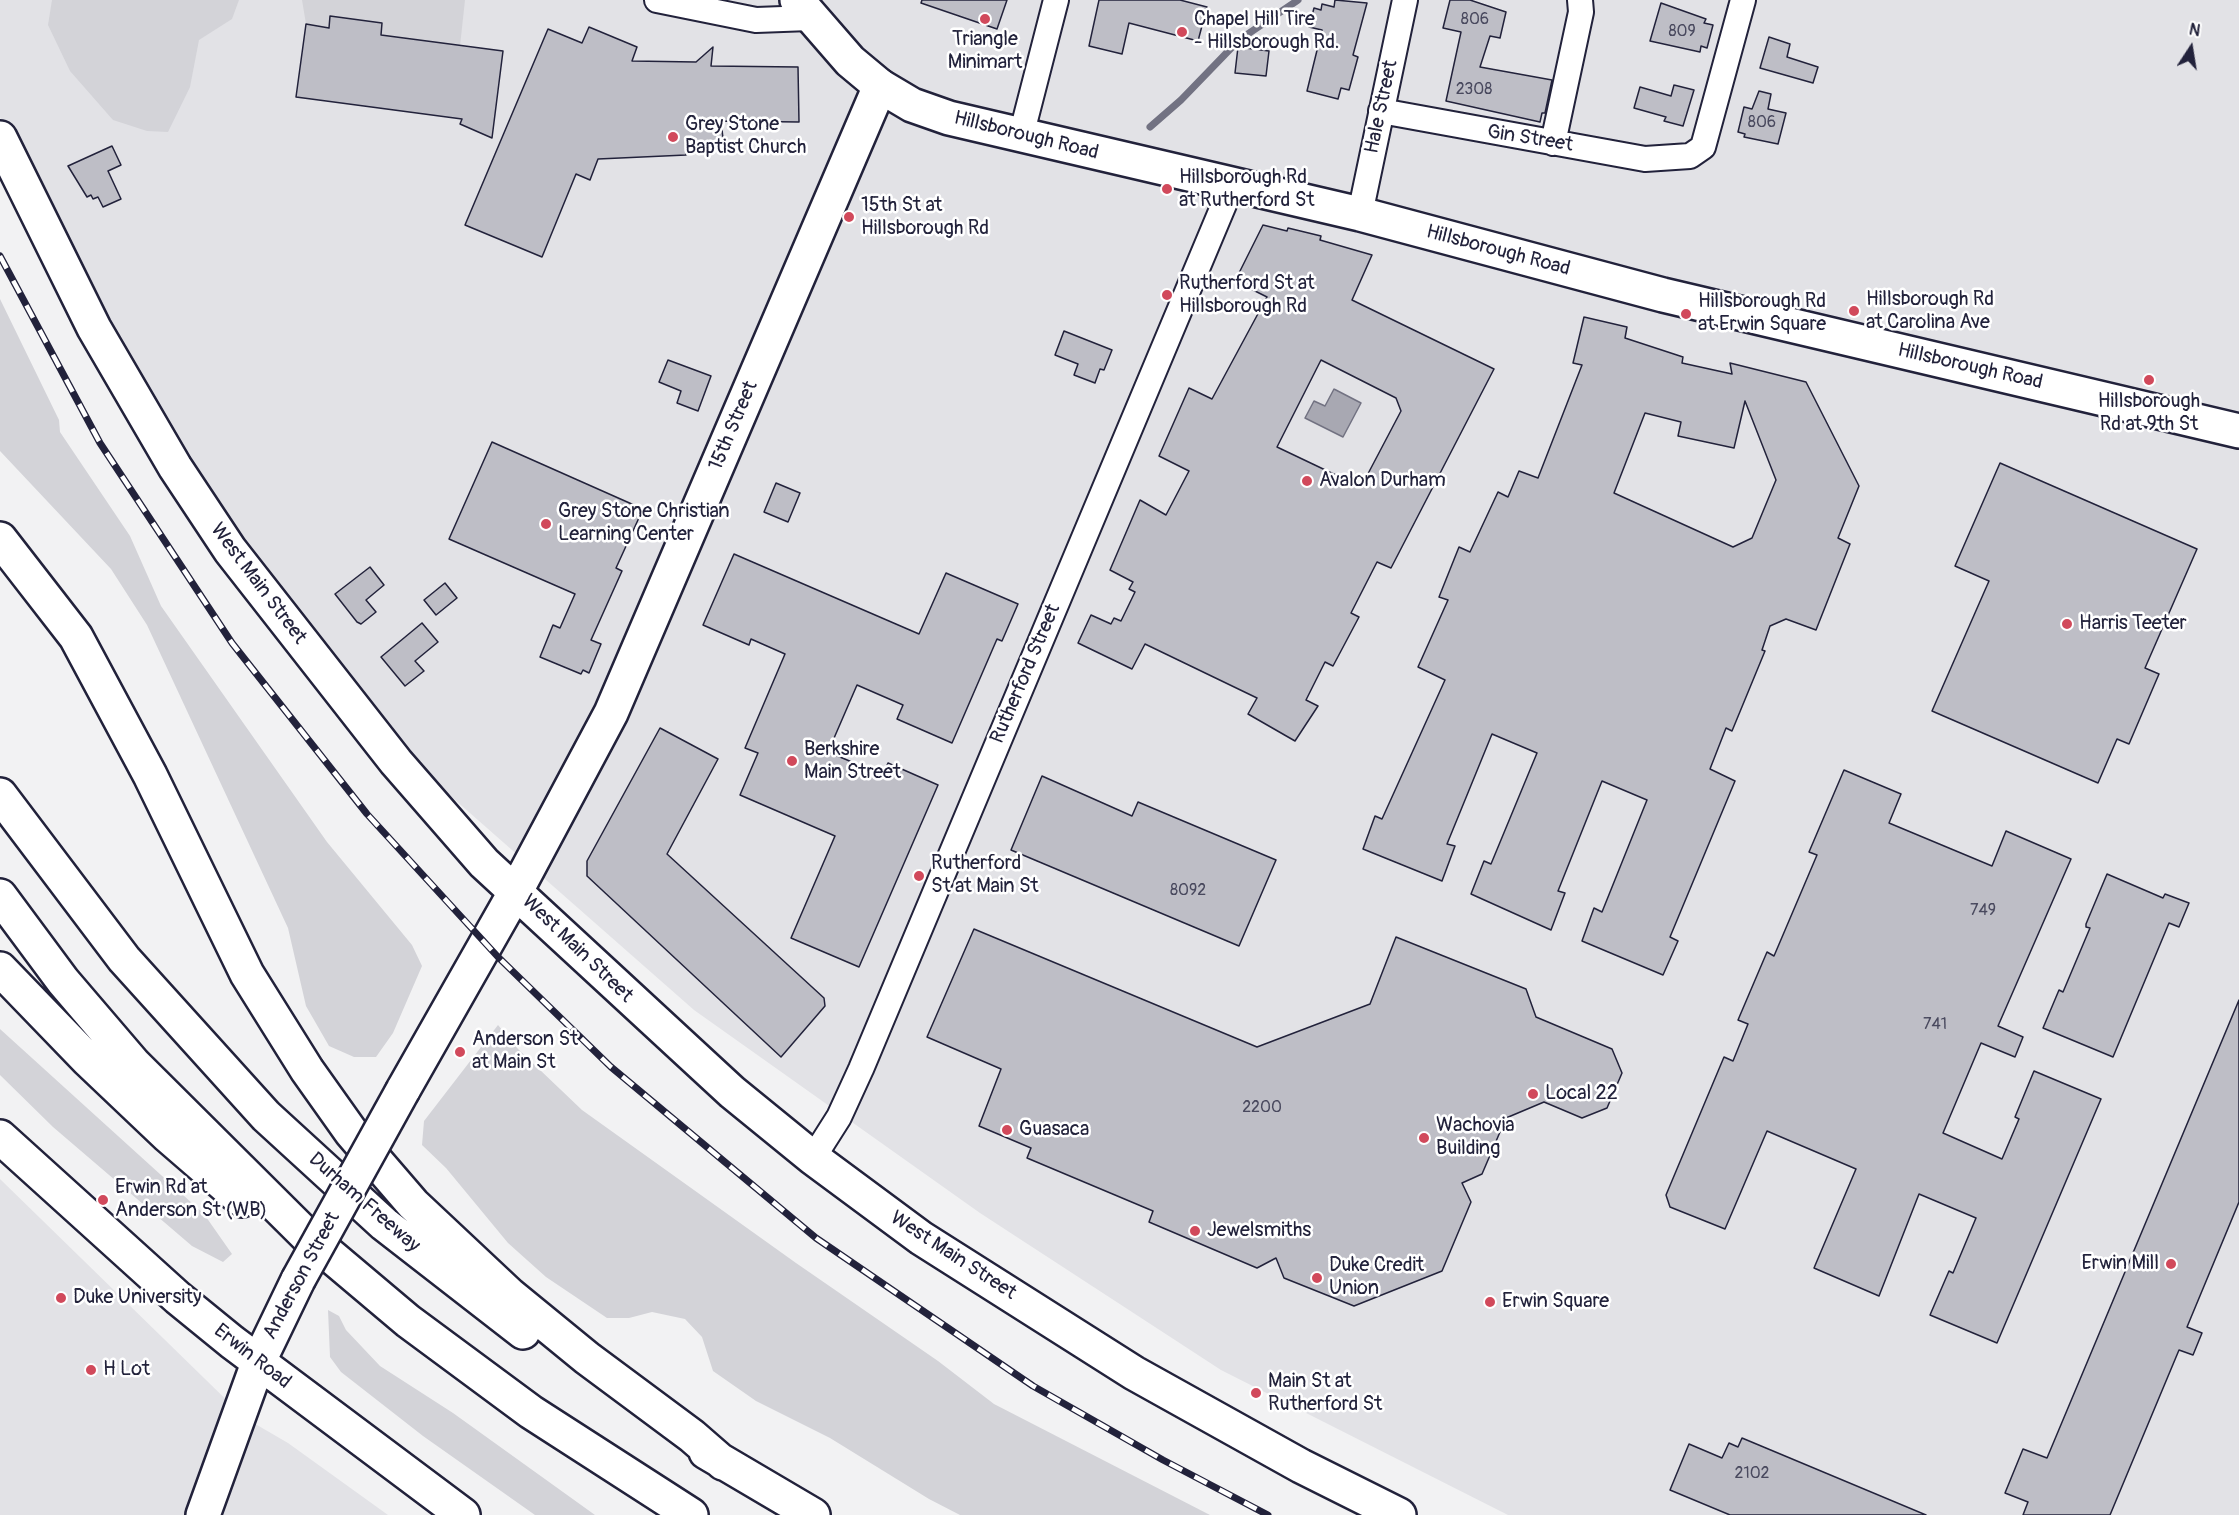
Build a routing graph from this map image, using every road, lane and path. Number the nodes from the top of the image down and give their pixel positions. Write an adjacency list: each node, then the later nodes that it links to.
1 (657, 0): 6 (street)
2 (1056, 0): 9 (street)
3 (1405, 0): 8 (street, Hale Street)
4 (1580, 0): 11 (street)
5 (1743, 0): 11 (street, Gin Street)
6 (803, 9): 7 (main road, Hillsborough Road)
7 (879, 86): 9 (main road, Hillsborough Road); 17 (main road, 15th Street)
8 (1381, 111): 11 (street, Gin Street); 13 (street, Hale Street)
9 (1021, 136): 12 (main road, Hillsborough Road)
10 (0, 138): 17 (main road, West Main Street)
11 (1553, 143)
12 (1230, 186): 13 (main road, Hillsborough Road); 21 (street, Rutherford Street)
13 (1360, 214): 14 (main road, Hillsborough Road)
14 (2239, 431)
15 (0, 539): 24 (main road)
16 (0, 795): 24 (main road, Durham Freeway)
17 (516, 891): 21 (main road, West Main Street); 23 (main road, Anderson Street, bridge)
18 (0, 896): 22 (main road)
19 (0, 969): 22 (main road)
20 (0, 1137): 23 (main road, Erwin Road)
21 (813, 1158): 29 (main road, West Main Street)
22 (408, 1321): 27 (main road)
23 (258, 1363): 25 (main road, Anderson Street); 26 (main road, Erwin Road)
24 (723, 1463): 28 (main road, Durham Freeway)
25 (202, 1515)
26 (463, 1515)
27 (691, 1515)
28 (813, 1515)
29 (1399, 1515)

